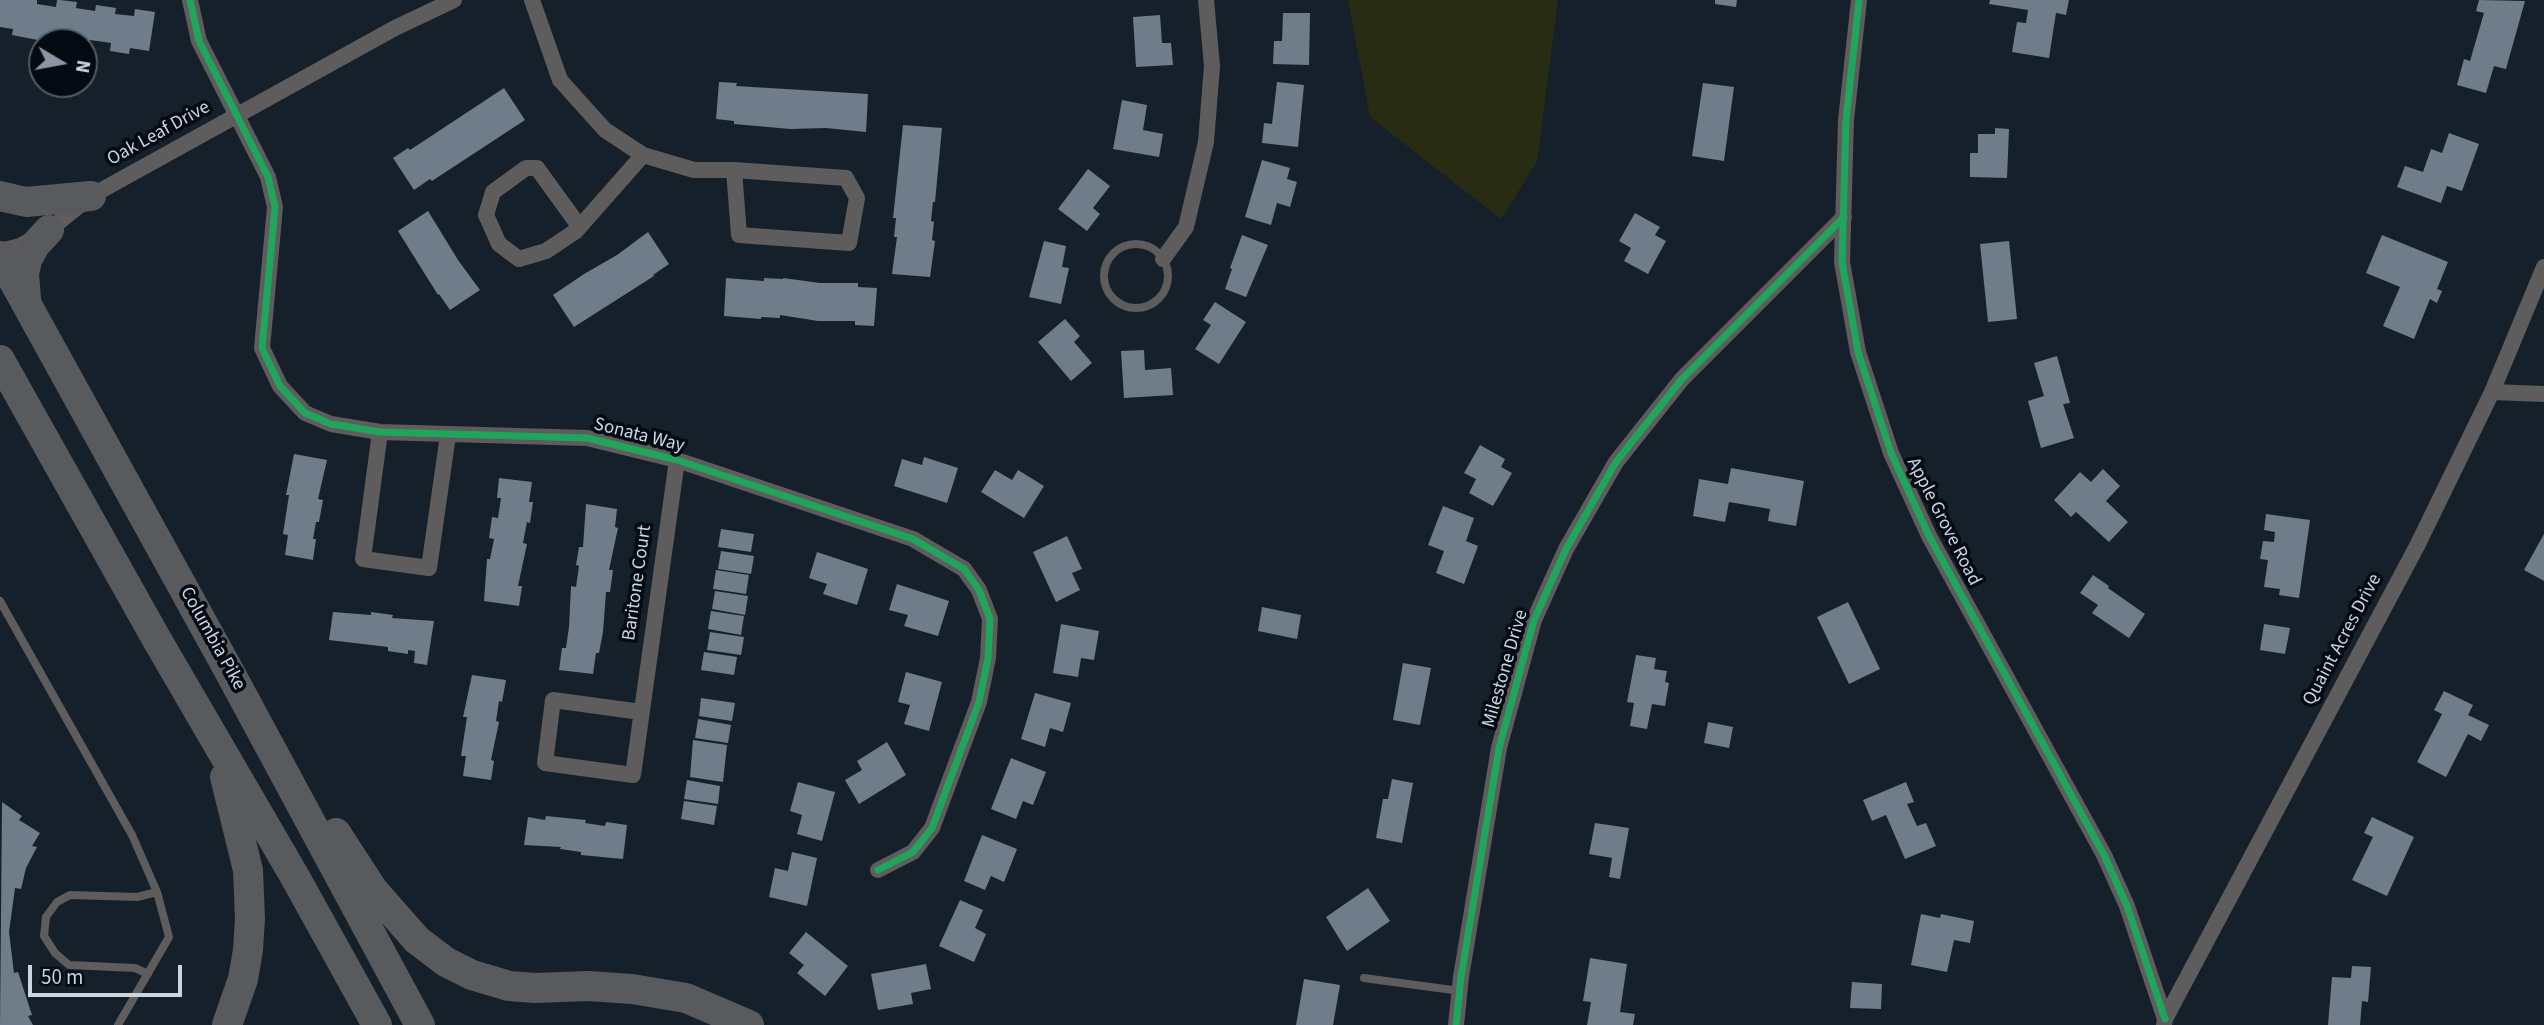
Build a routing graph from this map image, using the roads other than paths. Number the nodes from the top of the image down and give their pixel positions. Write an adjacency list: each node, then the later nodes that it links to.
1 (190, 0): 6 (street, Sonata Way)
2 (454, 0): 6 (street, Oak Leaf Drive)
3 (532, 0): 7 (street)
4 (1206, 0): 15 (street)
5 (1859, 0): 11 (street, Apple Grove Road)
6 (236, 115): 10 (street, Oak Leaf Drive); 21 (street, Sonata Way)
7 (643, 155): 8 (street); 12 (street)
8 (734, 170): 8 (street)
9 (0, 196): 10 (highway)
10 (91, 196): 13 (street, Oak Leaf Drive)
11 (1844, 217): 32 (street, Milestone Drive); 33 (street, Apple Grove Road)
12 (579, 226): 12 (street)
13 (50, 230): 14 (street, Oak Leaf Drive); 17 (highway)
14 (0, 253): 17 (highway, Columbia Pike)
15 (1163, 259): 15 (lane)
16 (2544, 267): 19 (street, Quaint Acres Drive)
17 (26, 303): 25 (highway, Columbia Pike)
18 (0, 359): 27 (highway)
19 (2492, 391): 20 (street); 33 (street, Quaint Acres Drive)
20 (2544, 394)
21 (380, 432): 22 (street, Sonata Way); 22 (street)
22 (448, 435): 23 (street, Sonata Way)
23 (677, 460): 26 (street, Baritone Court); 28 (street, Sonata Way)
24 (0, 601): 29 (lane)
25 (228, 669): 37 (highway, Columbia Pike); 38 (highway)
26 (641, 712): 26 (street, Baritone Court)
27 (213, 733): 35 (highway); 36 (highway)
28 (878, 870)
29 (157, 892): 30 (lane); 30 (lane)
30 (148, 974): 34 (lane)
31 (1364, 978): 32 (lane)
32 (1460, 991): 39 (street, Milestone Drive)
33 (2165, 1022)
34 (118, 1025)
35 (227, 1025)
36 (377, 1025)
37 (420, 1025)
38 (748, 1025)
39 (1456, 1025)

